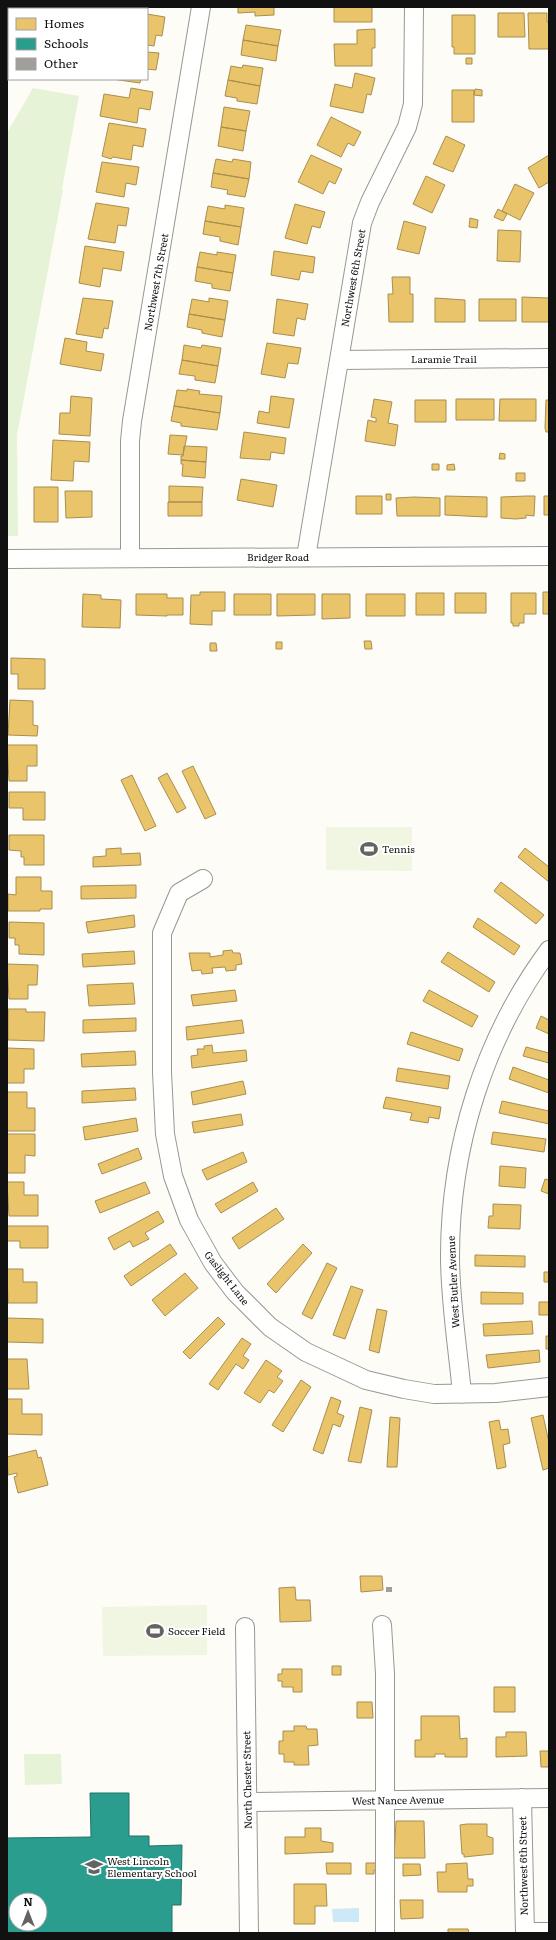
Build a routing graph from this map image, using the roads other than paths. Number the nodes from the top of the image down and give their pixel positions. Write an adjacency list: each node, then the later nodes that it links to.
1 (201, 7): 7 (street, Northwest 7th Street)
2 (414, 7): 4 (street, Northwest 6th Street)
3 (549, 358): 4 (street, Laramie Trail)
4 (339, 360): 6 (street, Northwest 6th Street)
5 (549, 556): 6 (street, Bridger Road)
6 (306, 557): 7 (street, Bridger Road)
7 (130, 558): 8 (street, Bridger Road)
8 (7, 559)
9 (203, 879): 12 (street, Gaslight Lane)
10 (549, 950): 12 (street, West Butler Avenue)
11 (549, 1387): 12 (street, Gaslight Lane)
12 (462, 1394)
13 (382, 1625): 17 (street)
14 (245, 1628): 18 (street, North Chester Street)
15 (522, 1798): 16 (street, West Nance Avenue); 17 (street, West Nance Avenue); 22 (street, Northwest 6th Street)
16 (549, 1798)
17 (386, 1800): 18 (street, West Nance Avenue); 21 (street)
18 (247, 1802): 20 (street, North Chester Street)
19 (549, 1932): 22 (street)
20 (249, 1933)
21 (385, 1933)
22 (525, 1933)

